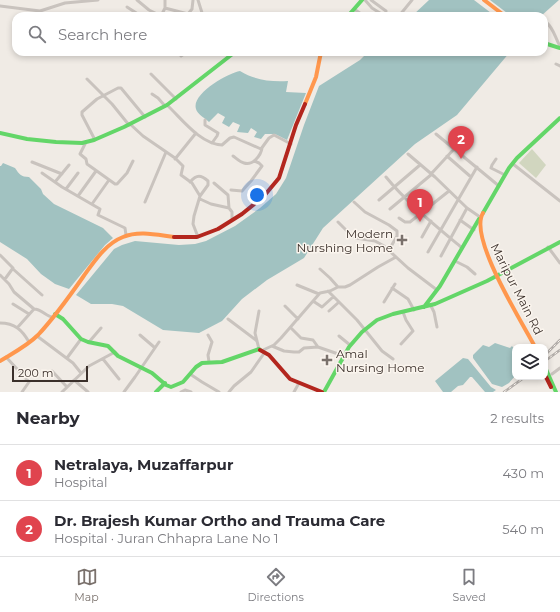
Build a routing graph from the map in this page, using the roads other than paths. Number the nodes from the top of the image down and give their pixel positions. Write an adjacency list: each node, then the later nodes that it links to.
1 (98, 0): 11 (street)
2 (137, 0): 12 (street)
3 (165, 0): 14 (street)
4 (193, 0): 22 (street)
5 (198, 0): 23 (street)
6 (362, 0): 15 (street)
7 (365, 0): 26 (street)
8 (371, 0): 16 (street)
9 (412, 0): 27 (street)
10 (484, 0): 28 (street)
11 (0, 6)
12 (143, 6): 18 (street); 19 (street)
13 (127, 7): 17 (street)
14 (165, 8): 20 (street); 21 (street)
15 (354, 9): 24 (street); 25 (street)
16 (386, 11)
17 (134, 12)
18 (138, 12)
19 (154, 12)
20 (163, 12)
21 (180, 12)
22 (190, 12)
23 (202, 12)
24 (351, 12)
25 (358, 12)
26 (378, 12)
27 (402, 12)
28 (500, 12)
29 (548, 24): 31 (street)
30 (548, 44): 31 (street)
31 (560, 47)
32 (230, 56): 40 (street)
33 (321, 56): 53 (street)
34 (556, 64): 35 (street)
35 (560, 66)
36 (151, 74): 40 (street)
37 (87, 79): 39 (street)
38 (152, 94): 41 (street)
39 (104, 95): 42 (street); 45 (street); 50 (street)
40 (176, 99): 41 (street)
41 (166, 105): 42 (street); 47 (street)
42 (145, 117): 45 (street)
43 (560, 118): 65 (street)
44 (206, 120): 52 (street)
45 (129, 124): 50 (street); 56 (street)
46 (0, 133): 51 (street)
47 (196, 133): 52 (street); 60 (street)
48 (436, 134): 55 (street)
49 (468, 137): 55 (street)
50 (95, 140): 51 (street)
51 (86, 142): 69 (street)
52 (212, 144): 54 (street)
53 (290, 144): 54 (street); 101 (street)
54 (262, 148): 63 (street)
55 (455, 149): 59 (street); 68 (street)
56 (166, 152): 60 (street); 92 (street)
57 (408, 154): 67 (street)
58 (233, 156): 63 (street)
59 (447, 156): 73 (street); 76 (street)
60 (175, 159): 79 (street)
61 (496, 159): 74 (street)
62 (134, 161): 77 (street)
63 (254, 161): 84 (street)
64 (32, 162): 72 (street)
65 (513, 164): 74 (street); 91 (street)
66 (69, 165): 72 (street)
67 (420, 165): 73 (street); 82 (street)
68 (477, 167): 76 (street); 81 (street)
69 (96, 171): 77 (street); 86 (street)
70 (42, 173): 78 (street)
71 (78, 173): 83 (street)
72 (62, 174): 78 (street)
73 (431, 174): 85 (street); 87 (street)
74 (505, 175): 81 (street)
75 (386, 177): 82 (street)
76 (471, 177): 89 (street)
77 (109, 180): 94 (street)
78 (55, 182): 83 (street)
79 (190, 182): 88 (street); 88 (street)
80 (214, 183): 95 (street)
81 (499, 186): 99 (street)
82 (394, 187): 87 (street); 90 (street)
83 (66, 189): 86 (street)
84 (231, 190)
85 (449, 191): 89 (street); 98 (street)
86 (78, 196): 94 (street)
87 (405, 197): 97 (street); 98 (street)
88 (200, 198): 95 (street); 108 (street)
89 (459, 199): 96 (street); 105 (street)
90 (379, 200)
91 (560, 201)
92 (145, 202)
93 (354, 202): 114 (street)
94 (92, 204): 107 (street)
95 (229, 208): 101 (street)
96 (467, 208): 99 (street); 102 (street)
97 (390, 209)
98 (422, 213): 100 (street); 103 (street)
99 (480, 217): 106 (street); 125 (street, Maripur Main Rd)
100 (399, 218)
101 (232, 220): 108 (street)
102 (460, 220): 106 (street); 110 (street)
103 (431, 221): 105 (street); 109 (street)
104 (338, 222): 114 (street)
105 (441, 229): 110 (street); 115 (street)
106 (474, 230): 113 (street)
107 (126, 235): 108 (street); 149 (street)
108 (198, 237)
109 (422, 237)
110 (451, 238): 113 (street); 117 (street)
111 (560, 242): 112 (street)
112 (548, 247): 120 (street); 125 (street)
113 (462, 248): 119 (street)
114 (389, 250): 118 (street)
115 (428, 252)
116 (0, 255): 121 (street)
117 (441, 256)
118 (396, 257): 129 (street); 131 (street)
119 (455, 261): 123 (street); 131 (street)
120 (560, 263)
121 (13, 269): 126 (street); 134 (street)
122 (320, 269): 129 (street)
123 (475, 274)
124 (0, 275): 126 (street)
125 (497, 276): 141 (street); 168 (street, Maripur Main Rd)
126 (5, 279): 143 (street)
127 (395, 284): 130 (street)
128 (297, 285): 133 (street)
129 (338, 287): 132 (street)
130 (392, 288): 138 (street); 144 (street)
131 (437, 290): 142 (street)
132 (328, 291): 133 (street); 135 (street)
133 (319, 294): 136 (street)
134 (42, 295)
135 (333, 297): 136 (street); 137 (street)
136 (313, 301): 151 (street)
137 (339, 302): 146 (street); 157 (street)
138 (384, 302)
139 (13, 304): 148 (street)
140 (285, 306): 151 (street)
141 (431, 306): 142 (street); 153 (street)
142 (424, 307): 144 (street)
143 (34, 309): 148 (street); 149 (street)
144 (414, 310): 147 (street)
145 (259, 311): 163 (street)
146 (329, 311)
147 (403, 312): 157 (street); 167 (street)
148 (29, 314): 154 (street)
149 (53, 315): 160 (street); 162 (street)
150 (228, 318): 163 (street)
151 (298, 319): 156 (street)
152 (0, 323): 154 (street)
153 (437, 327)
154 (17, 328): 164 (street)
155 (101, 328): 165 (street)
156 (291, 328): 169 (street); 172 (street)
157 (364, 330): 170 (street); 179 (street)
158 (140, 335): 171 (street)
159 (208, 335): 181 (street)
160 (37, 336): 164 (street); 177 (street)
161 (339, 336): 170 (street)
162 (81, 339): 165 (street); 177 (street)
163 (257, 341): 173 (street)
164 (30, 342): 176 (street)
165 (89, 342): 174 (street)
166 (159, 342): 171 (street)
167 (401, 344)
168 (533, 344)
169 (272, 346): 172 (street); 173 (street)
170 (350, 346): 175 (street)
171 (154, 347): 182 (street)
172 (318, 347): 175 (street)
173 (262, 350): 181 (street); 193 (street); 203 (street)
174 (115, 352): 178 (street); 182 (street)
175 (344, 356): 205 (street)
176 (6, 357): 180 (street); 195 (street)
177 (67, 358): 185 (street)
178 (103, 359): 185 (street); 189 (street)
179 (393, 359)
180 (0, 361)
181 (209, 362): 186 (street)
182 (141, 368): 192 (street); 198 (street)
183 (560, 368): 188 (street)
184 (52, 371): 194 (street)
185 (81, 373): 190 (street)
186 (190, 374): 192 (street); 202 (street)
187 (548, 374): 206 (street)
188 (552, 374): 206 (street)
189 (119, 379)
190 (74, 380): 194 (street); 197 (street)
191 (548, 380): 206 (street)
192 (165, 383): 199 (street)
193 (299, 383): 204 (street); 205 (street)
194 (67, 387): 196 (street)
195 (22, 392)
196 (62, 392)
197 (88, 392)
198 (124, 392)
199 (156, 392)
200 (181, 392): 201 (street)
201 (191, 392)
202 (219, 392)
203 (229, 392)
204 (294, 392)
205 (323, 392)
206 (556, 392)

